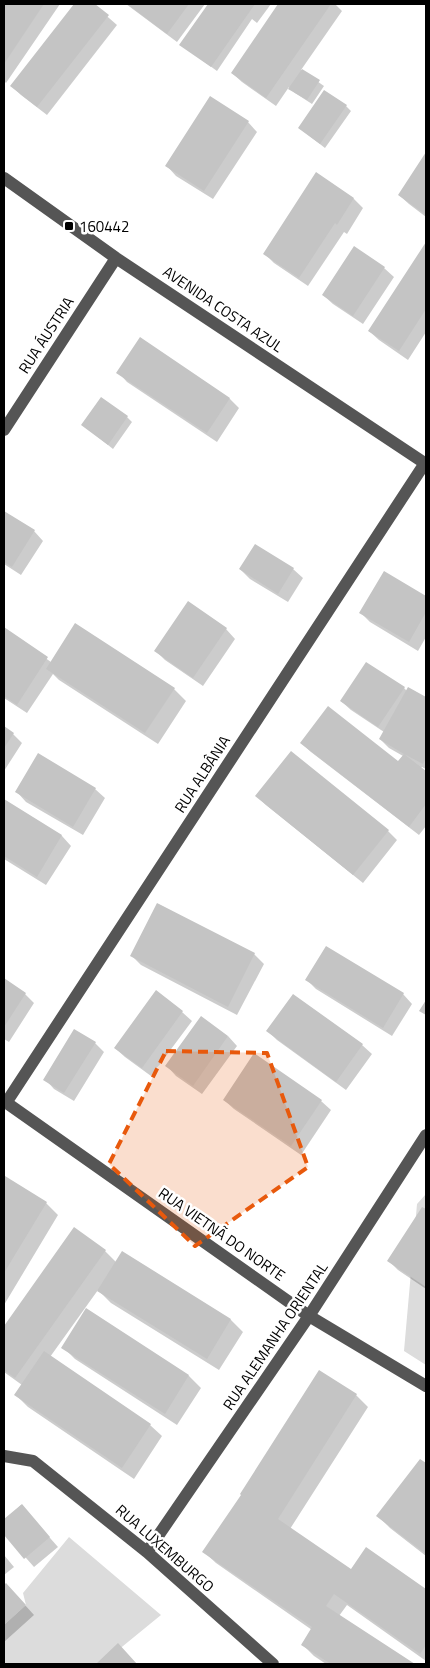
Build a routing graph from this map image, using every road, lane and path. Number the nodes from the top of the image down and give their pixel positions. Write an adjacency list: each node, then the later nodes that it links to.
1 (4, 178): 2 (street, AVENIDA COSTA AZUL)
2 (116, 258): 3 (street, RUA ÁUSTRIA); 4 (street, AVENIDA COSTA AZUL)
3 (4, 430)
4 (426, 463): 5 (street, RUA ALBÂNIA)
5 (5, 1102): 7 (street, RUA VIETNÃ DO NORTE)
6 (426, 1135): 7 (street, RUA ALEMANHA ORIENTAL)
7 (309, 1316): 8 (street, RUA VIETNÃ DO NORTE); 10 (street, RUA ALEMANHA ORIENTAL)
8 (426, 1386)
9 (4, 1456): 10 (street, RUA LUXEMBURGO)
10 (147, 1552): 11 (street, RUA LUXEMBURGO)
11 (273, 1664)

